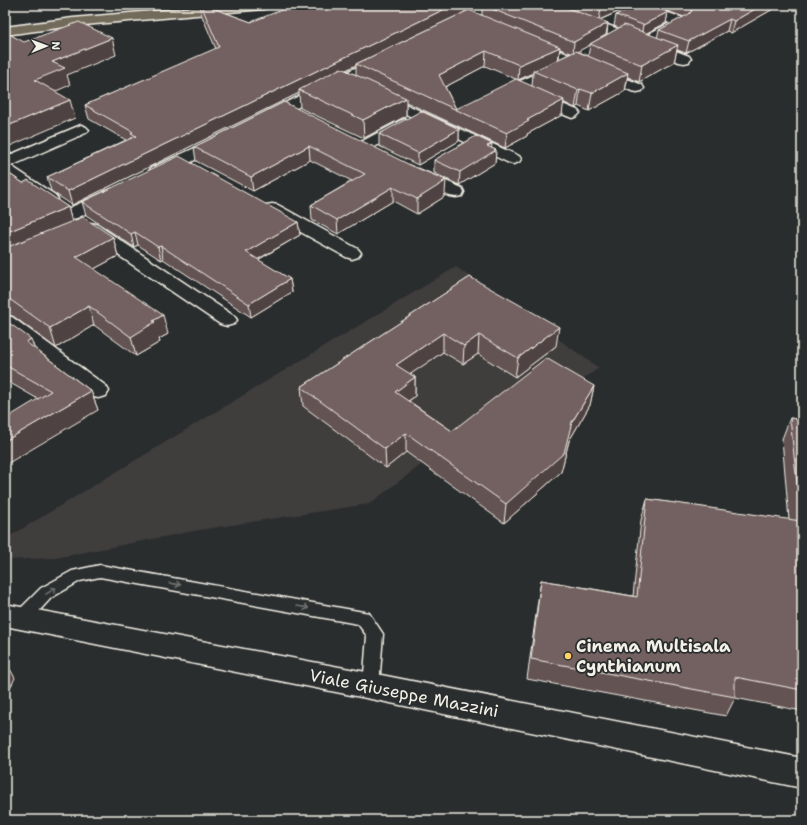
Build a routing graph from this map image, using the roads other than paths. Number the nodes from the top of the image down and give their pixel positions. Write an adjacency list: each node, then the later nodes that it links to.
1 (263, 5): 7 (main road)
2 (492, 5): 8 (street)
3 (543, 5): 6 (street)
4 (629, 12): 12 (street)
5 (617, 18): 6 (street)
6 (598, 27): 9 (street)
7 (5, 31)
8 (435, 33)
9 (620, 35): 11 (street); 12 (street)
10 (520, 38): 16 (street)
11 (607, 42)
12 (642, 43): 15 (street)
13 (395, 52): 17 (street)
14 (587, 54): 16 (street)
15 (684, 58)
16 (574, 61): 18 (street); 19 (street)
17 (342, 79): 20 (street); 21 (street)
18 (637, 88)
19 (572, 113)
20 (420, 116): 24 (street); 25 (street)
21 (251, 125)
22 (81, 130): 29 (street)
23 (230, 136): 28 (street)
24 (474, 141): 26 (street); 27 (street)
25 (363, 147)
26 (455, 152)
27 (513, 159)
28 (181, 161): 32 (street); 33 (street)
29 (5, 163)
30 (436, 163): 35 (street)
31 (5, 170): 37 (street)
32 (202, 172)
33 (147, 177)
34 (126, 187): 37 (street)
35 (456, 192)
36 (256, 201): 38 (street)
37 (70, 214): 39 (street)
38 (352, 253)
39 (227, 320)
40 (5, 322): 41 (street)
41 (98, 391)
42 (14, 616): 43 (street, Viale Giuseppe Mazzini); 43 (lane, one-way to 43)
43 (371, 686): 44 (street, Viale Giuseppe Mazzini)
44 (802, 773)

